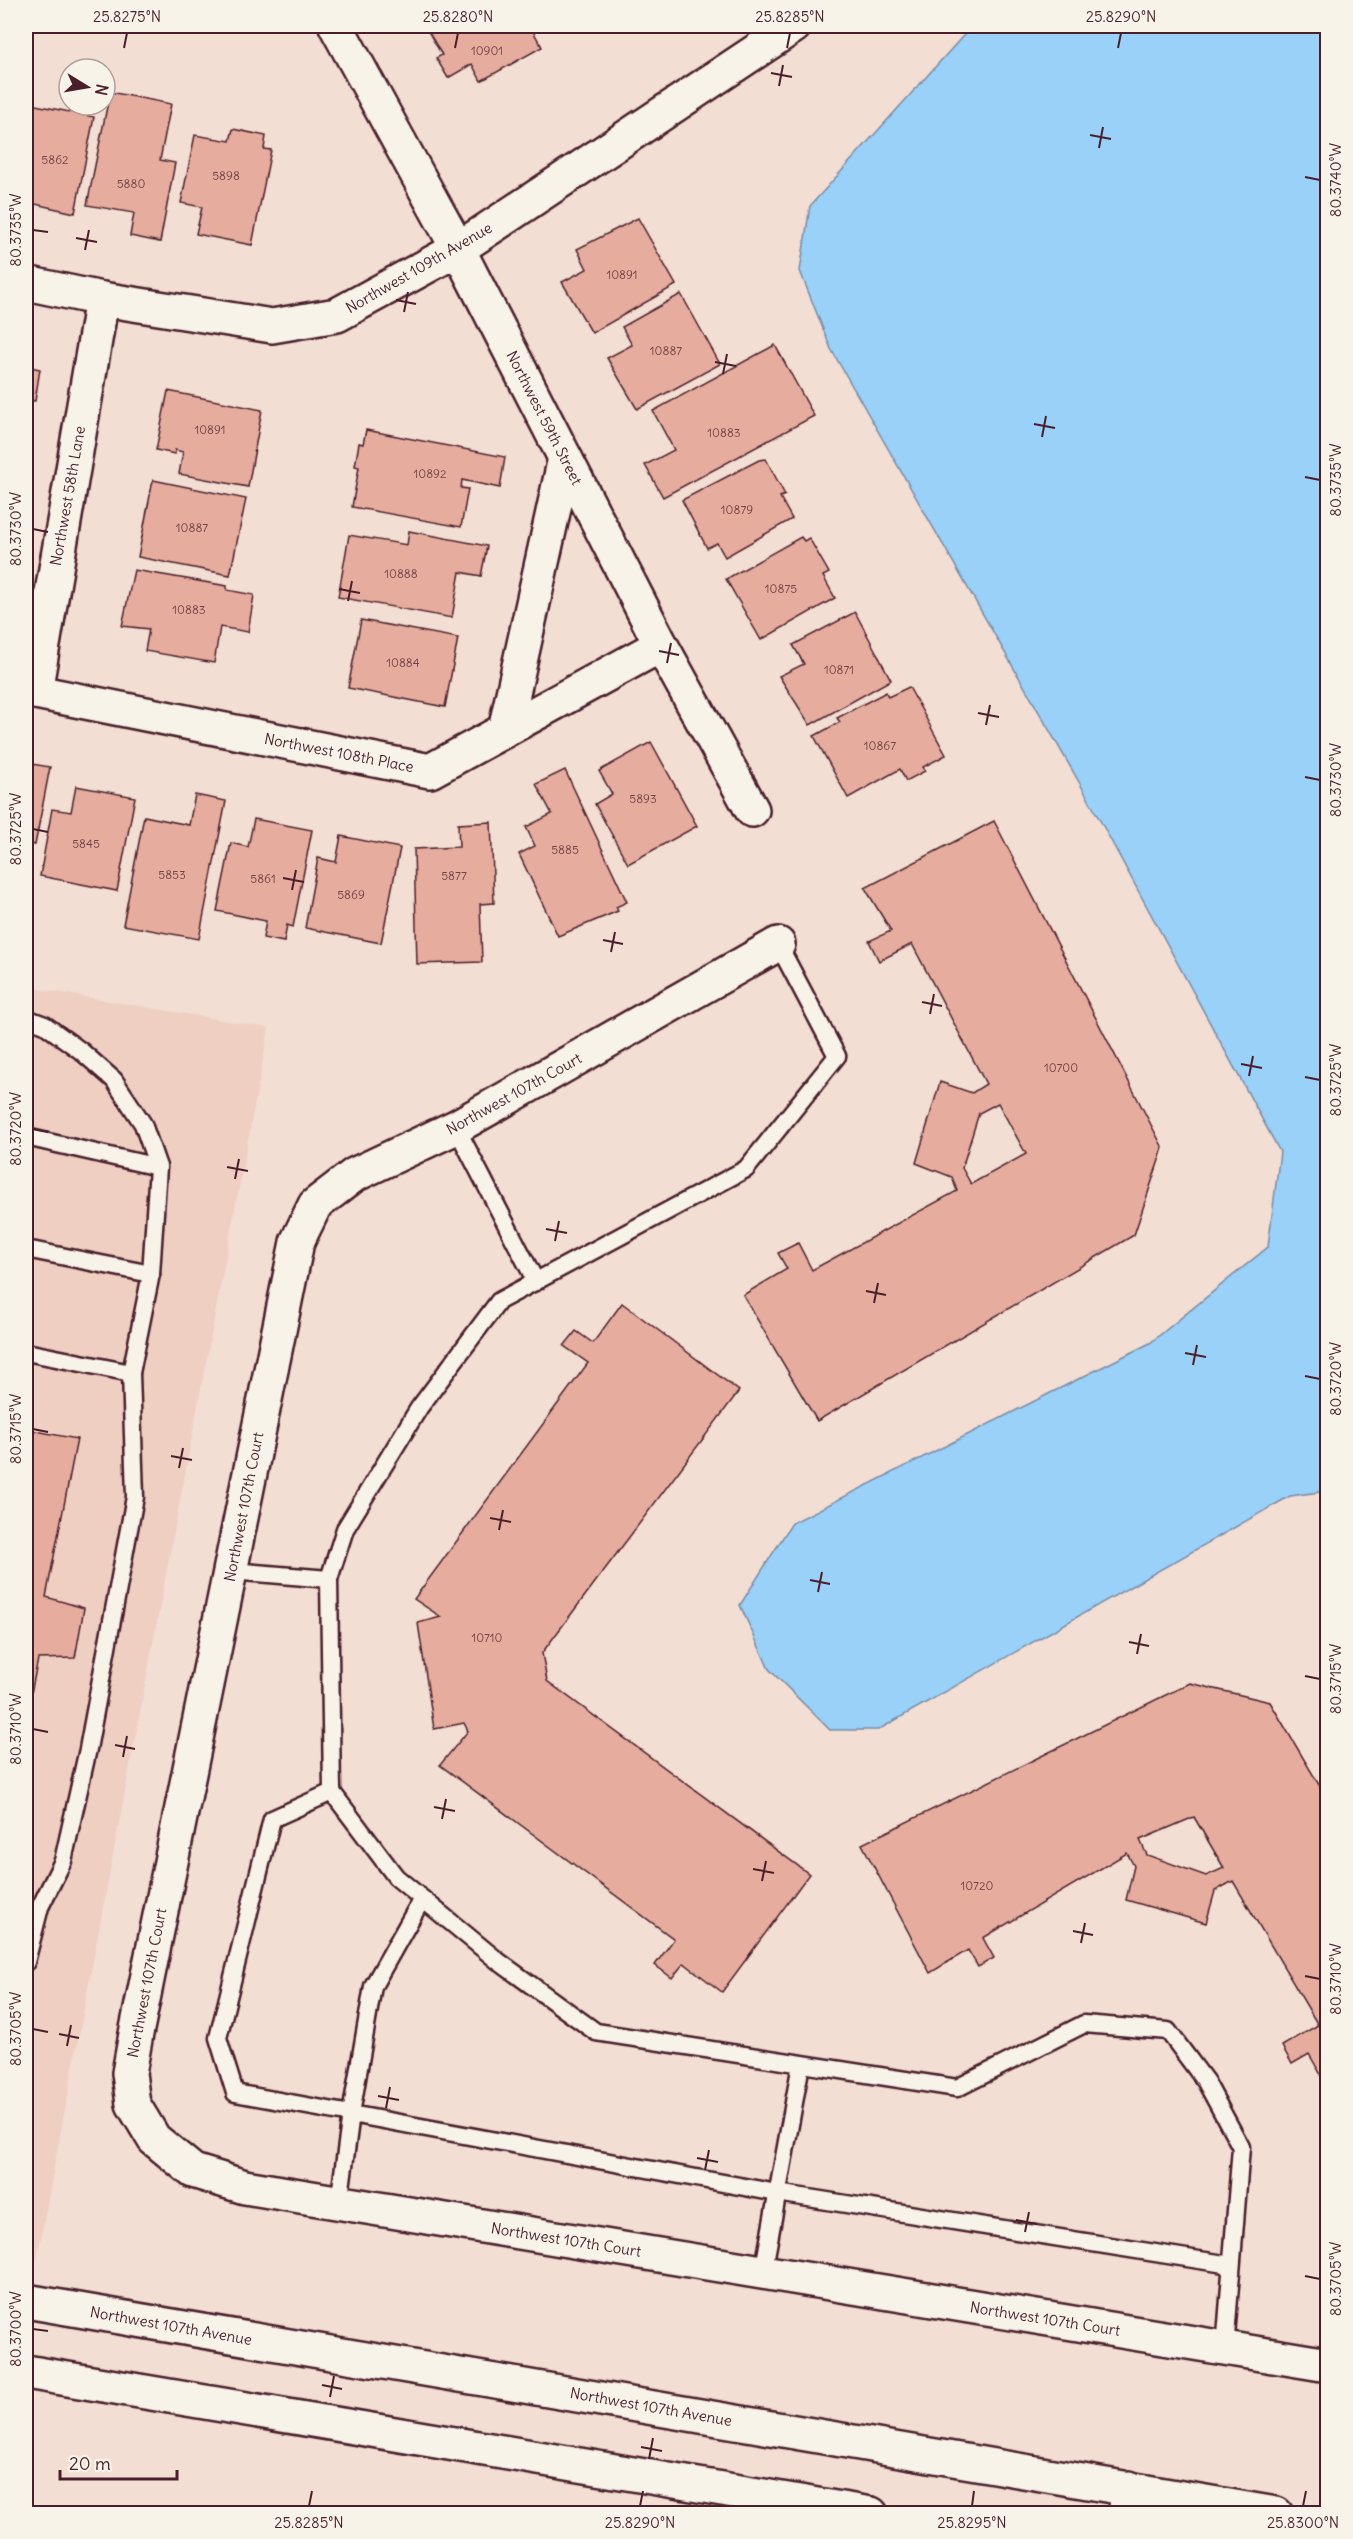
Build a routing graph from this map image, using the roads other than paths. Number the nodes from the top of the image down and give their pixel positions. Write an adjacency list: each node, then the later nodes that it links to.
1 (336, 26): 3 (street, Northwest 59th Street)
2 (794, 26): 3 (street, Northwest 109th Avenue)
3 (458, 249): 5 (street, Northwest 109th Avenue); 6 (street, Northwest 59th Street)
4 (26, 283): 5 (street, Northwest 109th Avenue)
5 (102, 299): 8 (street, Northwest 58th Lane)
6 (565, 458): 7 (street, Northwest 59th Street); 9 (street)
7 (661, 645): 9 (street, Northwest 108th Place); 10 (street, Northwest 59th Street)
8 (30, 691): 9 (street, Northwest 108th Place)
9 (505, 730)
10 (752, 810)
11 (778, 944): 13 (street, Northwest 107th Court); 18 (lane)
12 (26, 1018): 15 (lane)
13 (456, 1128): 18 (lane); 21 (street, Northwest 107th Court)
14 (26, 1137): 15 (lane)
15 (158, 1167): 17 (lane)
16 (26, 1250): 17 (lane)
17 (152, 1274): 20 (lane)
18 (536, 1282): 22 (lane)
19 (26, 1352): 20 (lane)
20 (131, 1373): 25 (lane)
21 (231, 1571): 22 (lane); 29 (street, Northwest 107th Court)
22 (329, 1579): 23 (lane)
23 (332, 1792): 24 (lane); 27 (lane)
24 (422, 1899): 26 (lane); 27 (lane)
25 (26, 1962)
26 (801, 2064): 28 (lane); 30 (lane)
27 (351, 2114): 28 (lane); 29 (lane)
28 (777, 2193): 30 (lane); 31 (lane)
29 (339, 2203): 31 (street, Northwest 107th Court)
30 (1230, 2265): 33 (lane)
31 (763, 2273): 33 (street, Northwest 107th Court)
32 (26, 2301): 36 (street, Northwest 107th Avenue)
33 (1225, 2349): 34 (street, Northwest 107th Court)
34 (1328, 2366)
35 (26, 2372): 37 (street)
36 (1127, 2501): 38 (street, Northwest 107th Avenue)
37 (871, 2514)
38 (1275, 2514)

